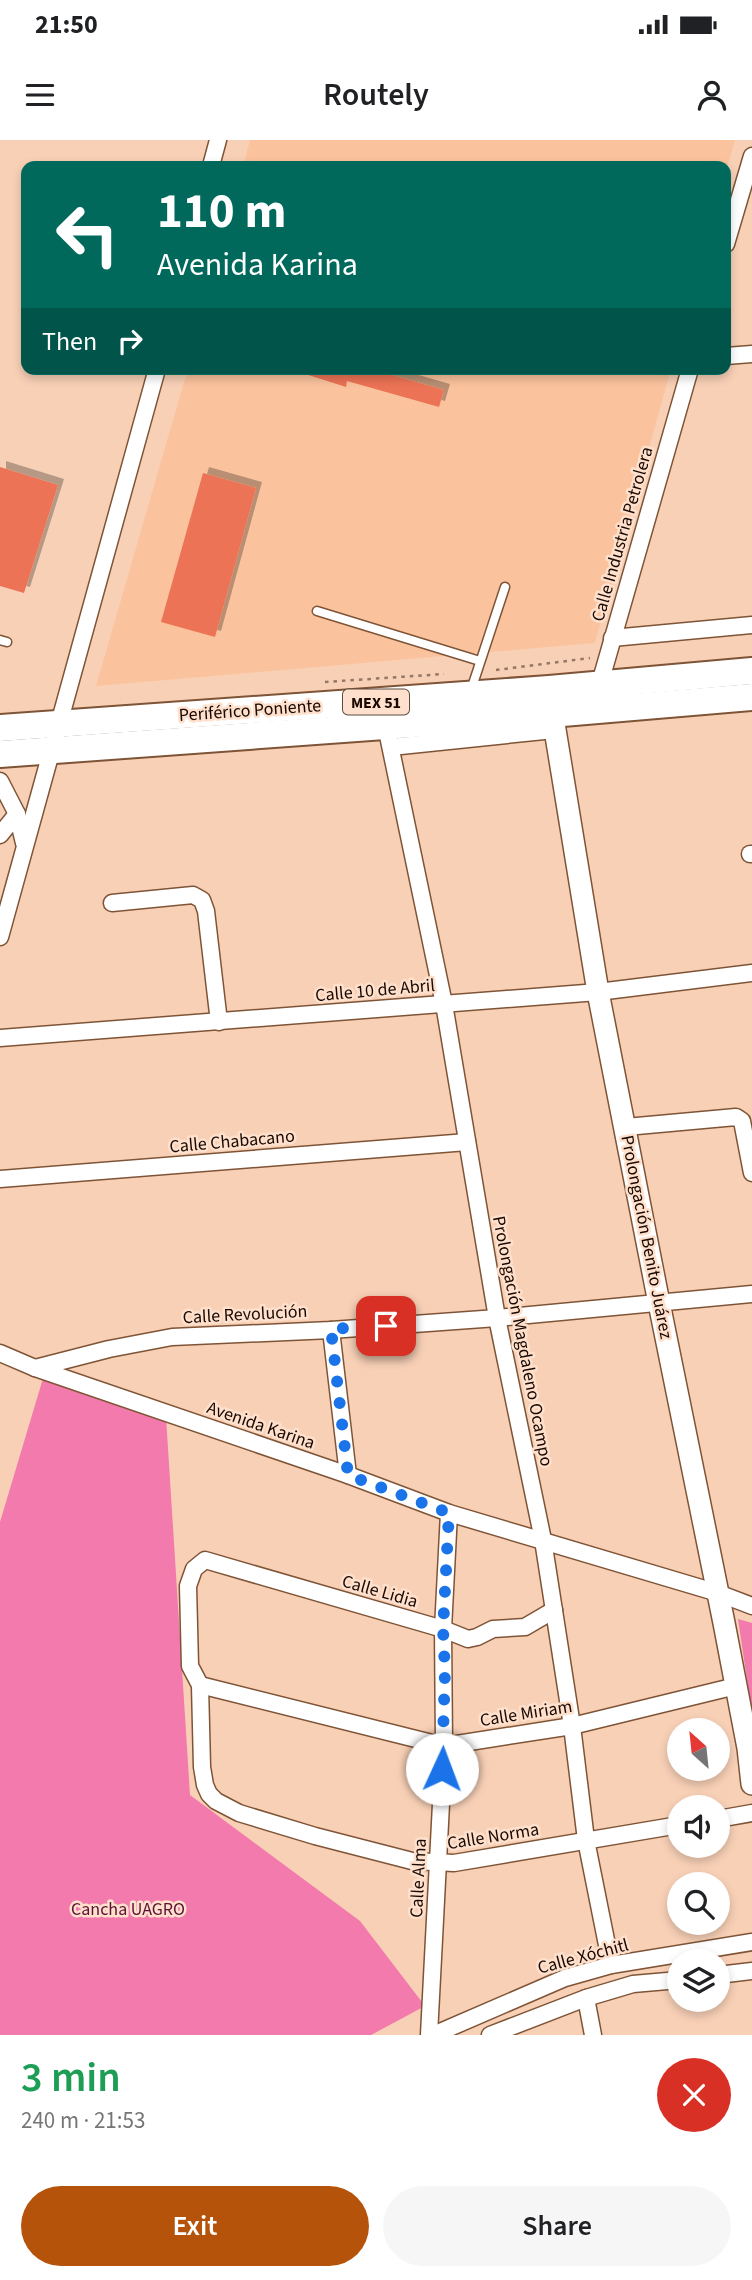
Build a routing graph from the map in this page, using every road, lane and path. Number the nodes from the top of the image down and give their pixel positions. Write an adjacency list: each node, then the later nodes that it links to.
1 (218, 140): 3 (street)
2 (752, 156): 4 (street)
3 (212, 161)
4 (731, 227)
5 (752, 354): 6 (street)
6 (731, 356)
7 (155, 375): 21 (street)
8 (688, 375): 12 (street, Calle Industria Petrolera)
9 (505, 587): 14 (lane)
10 (317, 611): 14 (lane)
11 (752, 625): 12 (street)
12 (612, 638): 13 (street, Calle Industria Petrolera)
13 (607, 656): 17 (path); 19 (street, Calle Industria Petrolera)
14 (480, 661): 17 (lane)
15 (752, 671): 19 (main road, Periférico Poniente / MEX 51)
16 (314, 683): 17 (path)
17 (472, 696): 20 (main road, Periférico Poniente / MEX 51); 21 (main road, Periférico Poniente / MEX 51); 23 (main road, Periférico Poniente / MEX 51)
18 (752, 697): 19 (main road, Periférico Poniente / MEX 51)
19 (597, 698): 20 (main road, Periférico Poniente / MEX 51)
20 (551, 711): 23 (street); 33 (street, Prolongación Benito Juárez)
21 (60, 723): 22 (main road, Periférico Poniente / MEX 51); 24 (street)
22 (0, 728)
23 (388, 736): 24 (main road, Periférico Poniente / MEX 51); 34 (street, Prolongación Magdaleno Ocampo)
24 (54, 749): 25 (main road, Periférico Poniente / MEX 51); 29 (street)
25 (0, 754)
26 (0, 781): 27 (street)
27 (17, 814): 28 (street); 29 (street)
28 (0, 835)
29 (25, 849): 31 (street)
30 (112, 903): 35 (street)
31 (0, 937)
32 (752, 973): 33 (street, Calle 10 de Abril)
33 (598, 992): 34 (street, Calle 10 de Abril); 37 (street, Prolongación Benito Juárez)
34 (444, 1004): 35 (street, Calle 10 de Abril); 38 (street, Prolongación Magdaleno Ocampo)
35 (219, 1022): 36 (street, Calle 10 de Abril)
36 (0, 1038)
37 (626, 1127): 39 (street); 42 (street, Prolongación Benito Juárez)
38 (467, 1142): 40 (street, Calle Chabacano); 43 (street, Prolongación Magdaleno Ocampo)
39 (752, 1173)
40 (0, 1179)
41 (752, 1294): 42 (street, Calle Revolución)
42 (659, 1303): 43 (street, Calle Revolución); 50 (street, Prolongación Benito Juárez)
43 (497, 1318): 44 (street, Calle Revolución); 49 (street, Prolongación Magdaleno Ocampo)
44 (331, 1329): 46 (street, Calle Revolución); 47 (street)
45 (0, 1353): 46 (street, Avenida Karina)
46 (35, 1368): 47 (street, Avenida Karina)
47 (348, 1475): 48 (street, Avenida Karina)
48 (449, 1513): 49 (street, Avenida Karina); 53 (street, Calle Alma)
49 (543, 1540): 50 (street, Avenida Karina); 52 (street, Prolongación Magdaleno Ocampo)
50 (719, 1593): 51 (street, Avenida Karina); 55 (street, Prolongación Benito Juárez)
51 (752, 1606)
52 (554, 1610): 53 (street, Calle Lidia); 56 (street, Prolongación Magdaleno Ocampo)
53 (443, 1629): 54 (street, Calle Lidia); 57 (street, Calle Alma)
54 (200, 1685): 57 (street, Calle Miriam); 63 (street, Calle Norma)
55 (736, 1686): 56 (street, Calle Miriam); 58 (street, Prolongación Benito Juárez)
56 (572, 1726): 57 (street, Calle Miriam); 62 (street, Prolongación Magdaleno Ocampo)
57 (444, 1746): 63 (street, Calle Alma)
58 (752, 1784)
59 (752, 1813): 60 (street)
60 (730, 1817)
61 (667, 1827): 62 (street, Calle Norma)
62 (586, 1840): 63 (street, Calle Norma); 65 (street, Prolongación Magdaleno Ocampo)
63 (438, 1864): 70 (street, Calle Alma)
64 (752, 1941): 65 (street, Calle Xóchitl)
65 (611, 1965): 70 (street, Calle Xóchitl)
66 (752, 1971): 67 (street)
67 (730, 1974)
68 (667, 1980): 69 (street)
69 (586, 1998): 71 (street); 72 (street)
70 (431, 2035)
71 (490, 2035)
72 (593, 2035)

